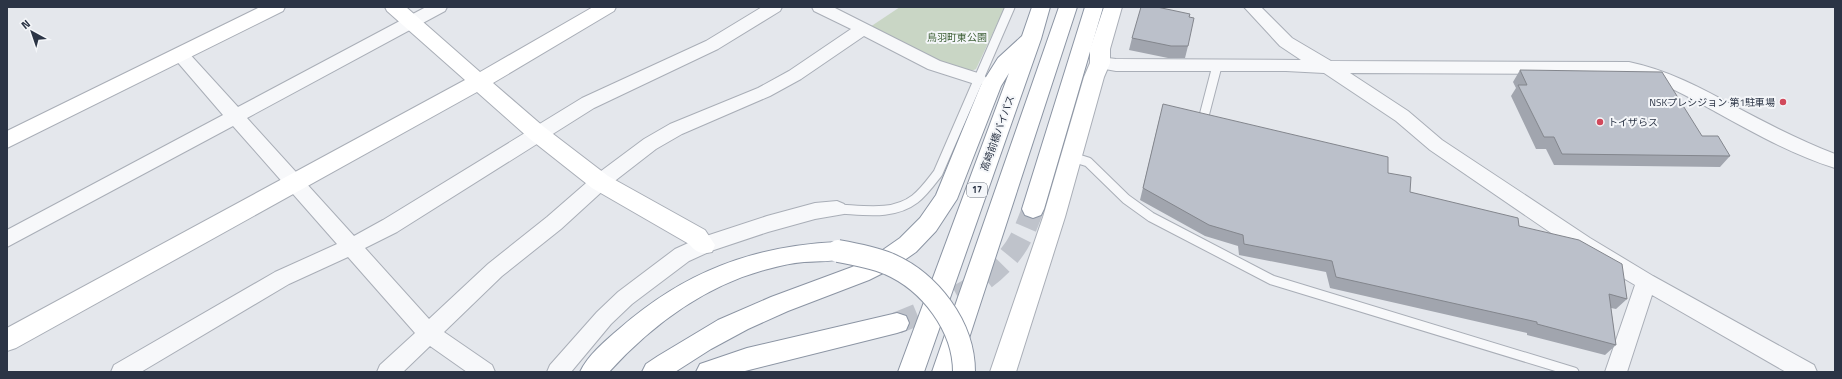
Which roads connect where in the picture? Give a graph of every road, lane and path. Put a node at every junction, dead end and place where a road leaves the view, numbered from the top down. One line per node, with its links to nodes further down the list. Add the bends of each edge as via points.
1 (276, 7): 16 (main road)
2 (394, 7): 13 (main road)
3 (439, 7): 13 (street)
4 (606, 7): 21 (main road)
5 (774, 7): 24 (street, via 712,45 608,92)
6 (820, 7): 14 (street)
7 (1010, 7): 20 (lane)
8 (1041, 7): 15 (main road, 高崎前橋バイパス / 17)
9 (1068, 7): 47 (main road)
10 (1094, 7): 31 (main road)
11 (1113, 7): 17 (main road, via 1100,49)
12 (1252, 7): 19 (street, via 1286,42)
13 (411, 22): 21 (main road); 23 (street)
14 (863, 29): 20 (street, via 934,65); 28 (street, via 795,76 664,135)
15 (1031, 39): 44 (main road, via 1005,63 991,85 946,199 939,212 915,240 875,268 752,315 691,348); 46 (main road, 高崎前橋バイパス / 17)
16 (180, 54): 23 (street); 25 (main road)
17 (1100, 63): 18 (street); 26 (main road)
18 (1217, 66): 19 (street); 22 (lane)
19 (1328, 67): 27 (street, via 1618,68 1650,72 1672,80 1790,143); 35 (street, via 1402,116 1436,145 1583,244)
20 (978, 79): 30 (lane, via 938,172 915,199 885,211)
21 (480, 81): 24 (main road); 29 (main road)
22 (1204, 116)
23 (235, 117): 29 (street); 32 (street)
24 (537, 133): 28 (main road); 34 (street, via 390,226)
25 (7, 140)
26 (1072, 157): 49 (main road); 50 (lane, via 1088,162 1126,199 1150,217 1272,280)
27 (1835, 160)
28 (600, 182): 33 (main road, via 697,237); 37 (street, via 554,223 494,270)
29 (294, 183): 34 (street); 38 (main road)
30 (837, 209): 33 (street, via 794,216)
31 (1033, 209)
32 (7, 239)
33 (704, 245): 42 (street, via 682,255 625,298 604,318)
34 (350, 247): 37 (street); 39 (street, via 282,278)
35 (1646, 282): 51 (street); 52 (street)
36 (898, 323): 45 (main road, via 747,359)
37 (428, 333): 40 (street); 41 (street)
38 (7, 340)
39 (122, 372)
40 (388, 372)
41 (484, 372)
42 (558, 372)
43 (593, 372): 48 (main road, bridge, via 650,318 678,298 704,284 734,270 768,259 802,252 838,251 882,261 920,282 939,302 954,329 961,347)
44 (655, 372)
45 (709, 372)
46 (911, 372)
47 (945, 372)
48 (964, 372)
49 (1003, 372)
50 (1574, 372)
51 (1616, 372)
52 (1806, 372)

